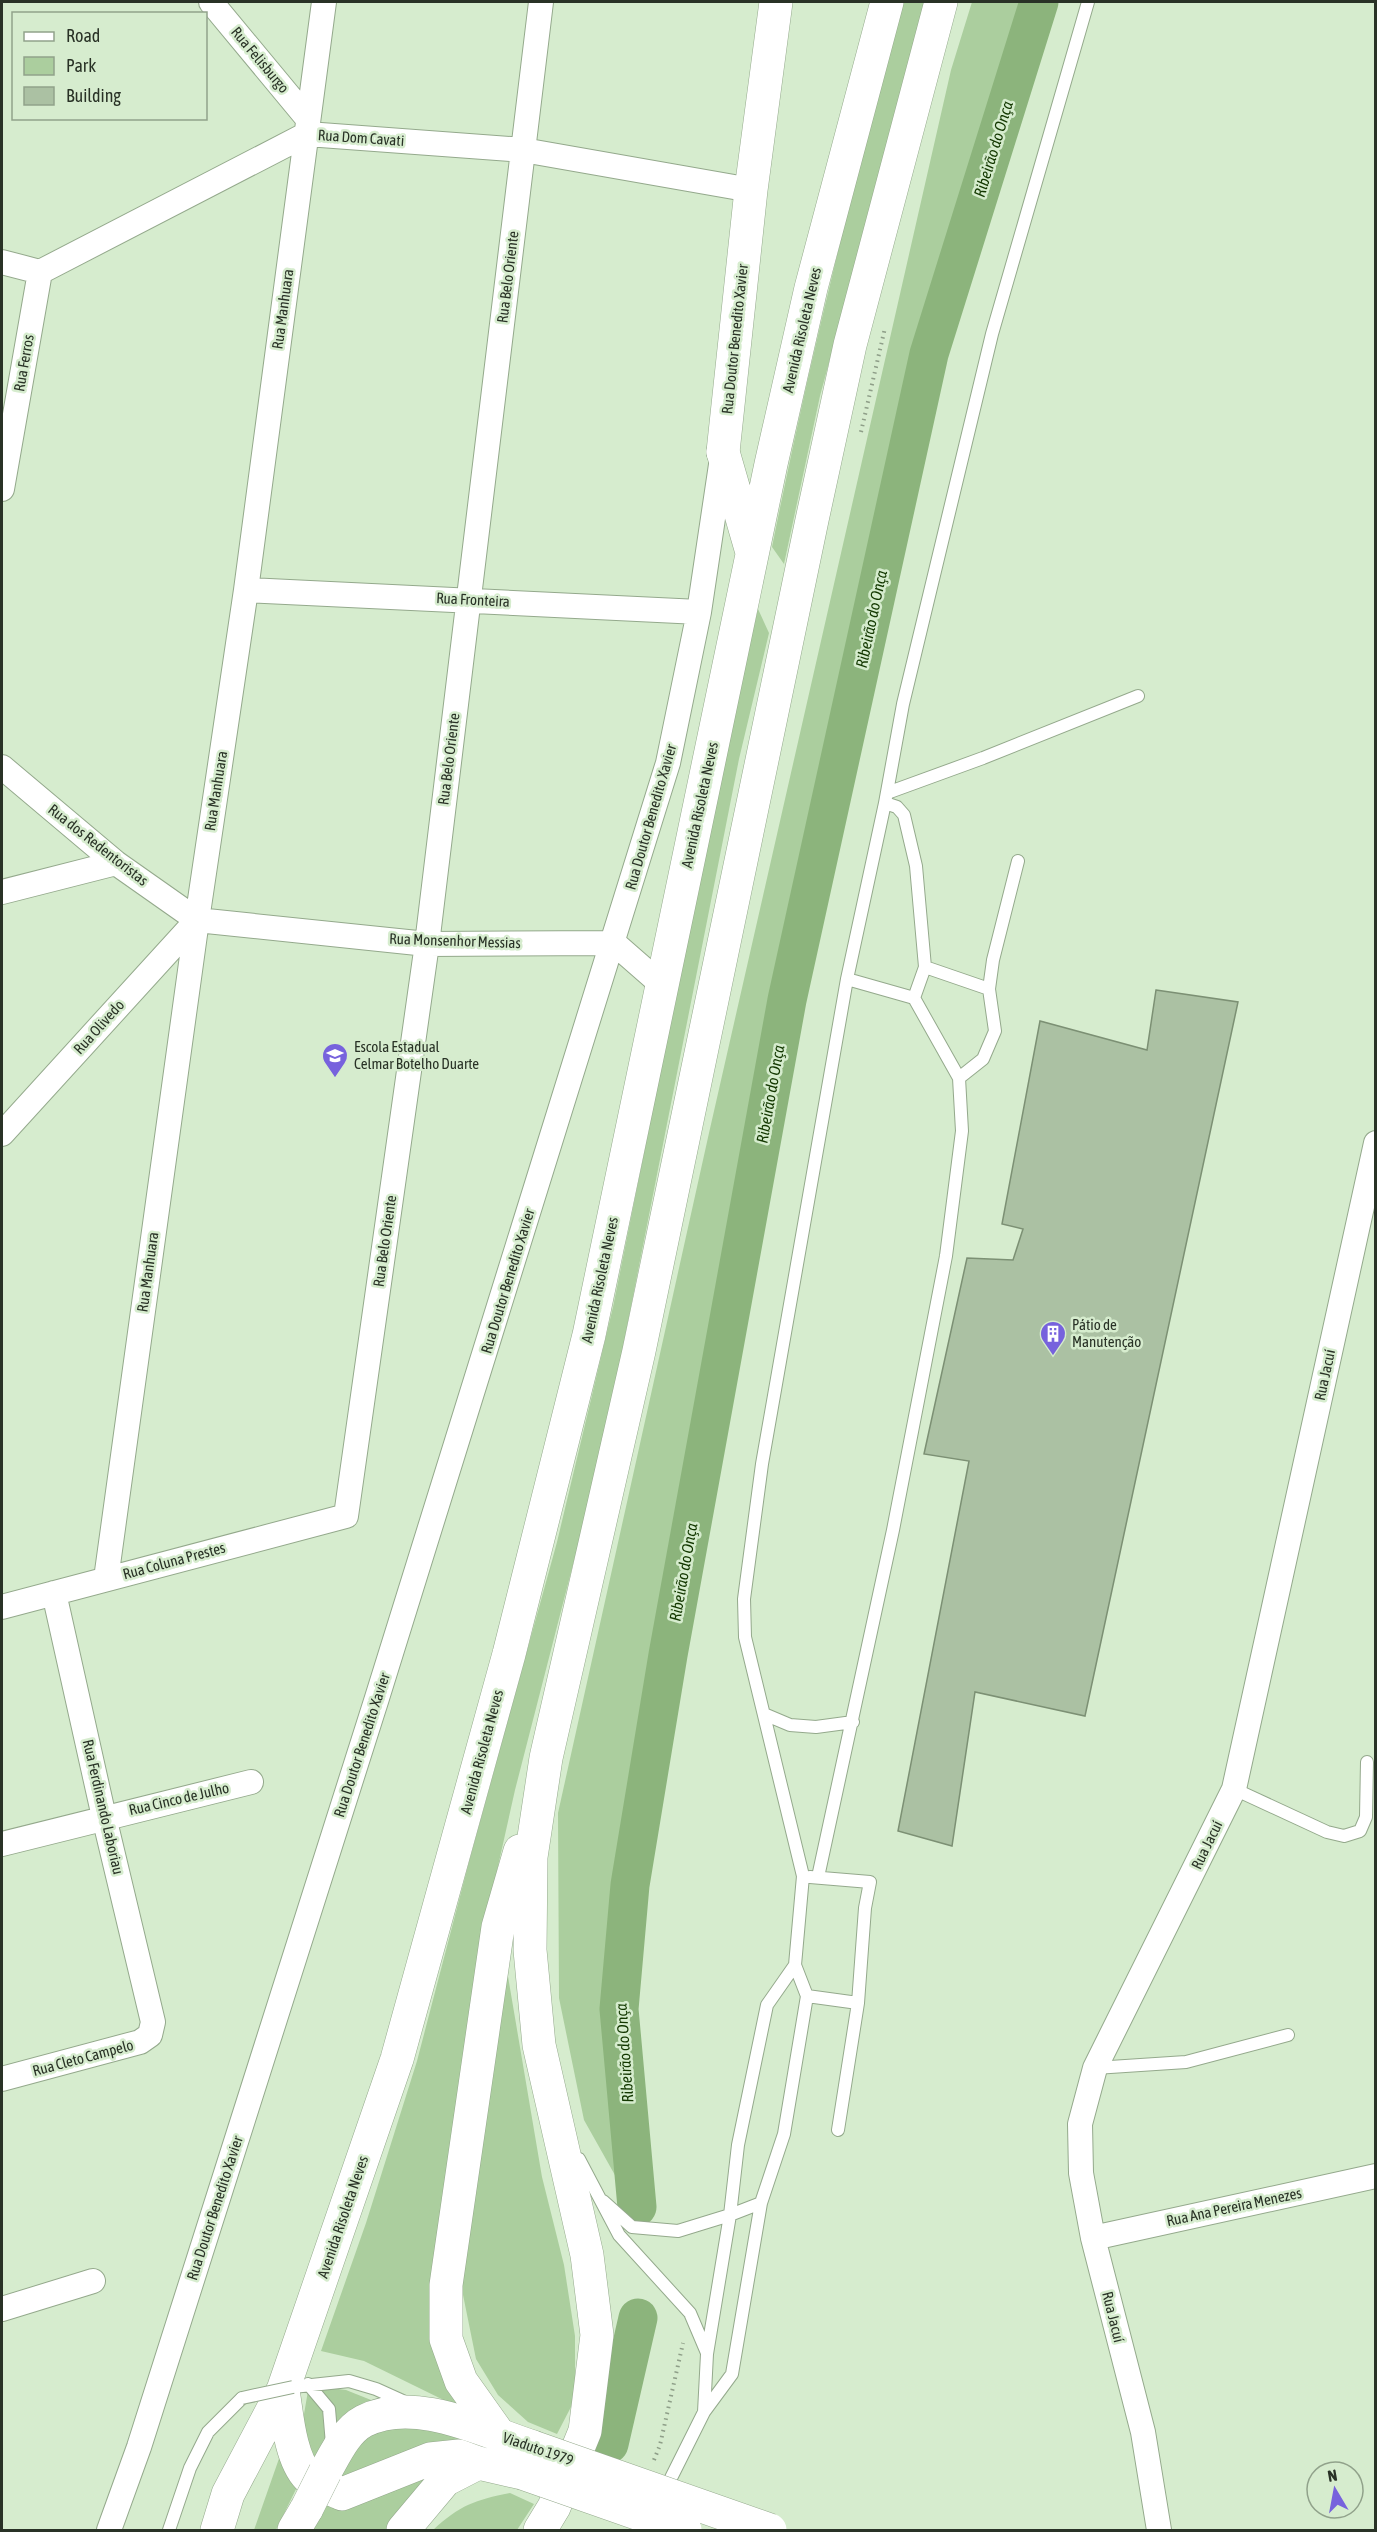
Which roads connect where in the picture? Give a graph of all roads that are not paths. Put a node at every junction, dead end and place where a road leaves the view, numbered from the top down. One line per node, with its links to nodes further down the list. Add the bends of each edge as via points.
1 (211, 2): 8 (street, Rua Felisburgo)
2 (324, 2): 8 (street, Rua Manhuara)
3 (541, 2): 9 (street, Rua Belo Oriente)
4 (776, 2): 10 (main road, Rua Doutor Benedito Xavier)
5 (887, 2): 15 (main road, Avenida Risoleta Neves, via 811,288)
6 (941, 2): 42 (main road, via 850,345 639,1351)
7 (1088, 2): 21 (lane, via 993,334 903,704)
8 (307, 126): 9 (street, Rua Dom Cavati); 12 (street, Rua Dom Cavati); 16 (street, Rua Manhuara)
9 (523, 150): 10 (street, Rua Dom Cavati); 17 (street, Rua Belo Oriente)
10 (751, 190): 13 (main road, Rua Doutor Benedito Xavier)
11 (2, 262): 12 (street)
12 (40, 272): 14 (street, Rua Ferros)
13 (723, 452): 15 (main road); 18 (street, Rua Doutor Benedito Xavier)
14 (2, 489)
15 (752, 553): 30 (main road, Avenida Risoleta Neves)
16 (246, 590): 17 (street, Rua Fronteira); 25 (street, Rua Manhuara)
17 (469, 599): 18 (street, Rua Fronteira); 27 (street, Rua Belo Oriente)
18 (699, 612): 26 (street, Rua Doutor Benedito Xavier, via 668,764)
19 (1138, 696): 21 (lane)
20 (2, 767): 23 (street, Rua dos Redentoristas)
21 (886, 798): 28 (lane, via 904,815 912,845); 29 (lane)
22 (1018, 861): 31 (lane)
23 (116, 863): 24 (street); 25 (street, Rua dos Redentoristas)
24 (2, 892)
25 (197, 920): 27 (street, Rua Monsenhor Messias); 34 (street, Rua Olivedo); 37 (street, Rua Manhuara)
26 (614, 943): 27 (street, Rua Monsenhor Messias); 30 (street); 75 (street, Rua Doutor Benedito Xavier, via 139,2447)
27 (427, 944): 36 (street, Rua Belo Oriente)
28 (925, 967): 31 (lane); 32 (lane)
29 (847, 979): 32 (lane); 40 (lane, via 762,1464 744,1599 745,1637)
30 (662, 986): 67 (main road, Avenida Risoleta Neves, via 589,1335 509,1654 397,2059)
31 (989, 989): 33 (lane, via 995,1031 983,1059)
32 (914, 998): 33 (lane)
33 (959, 1078): 41 (lane, via 962,1131 946,1256)
34 (2, 1134)
35 (1376, 1143): 45 (street, Rua Jacuí)
36 (346, 1516): 37 (street, Rua Coluna Prestes)
37 (106, 1579): 38 (street, Rua Coluna Prestes)
38 (54, 1593): 39 (street, Rua Coluna Prestes); 46 (street, Rua Ferdinando Laboriau)
39 (2, 1607)
40 (764, 1714): 41 (lane, via 789,1725 816,1727); 48 (lane)
41 (854, 1722): 49 (lane)
42 (546, 1758): 55 (main road, via 531,1857 530,1950); 70 (main road, via 498,1927 446,2285 446,2339 461,2381)
43 (1367, 1762): 45 (lane, via 1366,1817 1360,1831 1344,1836 1327,1832)
44 (251, 1782): 46 (street, Rua Cinco de Julho)
45 (1234, 1789): 56 (street, Rua Jacuí)
46 (104, 1817): 47 (street, Rua Cinco de Julho); 53 (street, Rua Ferdinando Laboriau)
47 (2, 1844)
48 (803, 1876): 49 (lane); 50 (lane)
49 (818, 1877): 52 (lane, via 870,1882)
50 (795, 1965): 51 (lane); 62 (lane, via 767,2005 738,2145)
51 (807, 1996): 52 (lane); 61 (lane, via 784,2134)
52 (858, 2003): 58 (lane)
53 (153, 2022): 57 (street, Rua Cleto Campelo, via 150,2035 140,2042)
54 (1288, 2036): 56 (lane, via 1186,2062)
55 (539, 2045): 60 (lane, via 562,2124); 79 (main road, via 587,2255 597,2335 585,2430 554,2507)
56 (1095, 2068): 63 (street, Rua Jacuí, via 1080,2124 1081,2173)
57 (2, 2079)
58 (838, 2130)
59 (1376, 2176): 63 (street, Rua Ana Pereira Menezes)
60 (596, 2194): 62 (lane, via 632,2227 678,2231); 66 (lane, via 619,2235 690,2313)
61 (761, 2203): 62 (lane); 68 (lane, via 732,2374)
62 (730, 2216): 66 (lane)
63 (1093, 2238): 83 (street, Rua Jacuí, via 1143,2432)
64 (93, 2281): 65 (street)
65 (2, 2309)
66 (707, 2354): 68 (lane)
67 (294, 2387): 69 (lane, via 349,2381); 72 (main road, Viaduto 1979, via 289,2431 296,2455 308,2478 342,2494 430,2459 459,2456); 73 (lane, via 329,2409 333,2439); 76 (lane, bridge, via 242,2398 208,2432 190,2468); 77 (main road, Avenida Risoleta Neves, via 228,2494)
68 (704, 2412): 80 (lane)
69 (430, 2413): 70 (main road, Viaduto 1979); 73 (main road, Viaduto 1979, via 393,2412 363,2422 343,2440)
70 (500, 2436): 71 (main road, Viaduto 1979)
71 (527, 2460): 72 (main road, Viaduto 1979); 81 (main road, Viaduto 1979, bridge); 82 (main road, Viaduto 1979, bridge)
72 (478, 2463): 78 (main road, via 445,2480)
73 (327, 2469): 74 (main road, Viaduto 1979, bridge)
74 (300, 2519)
75 (109, 2530)
76 (169, 2530)
77 (217, 2530)
78 (403, 2530)
79 (540, 2530)
80 (645, 2530)
81 (685, 2530)
82 (770, 2530)
83 (1159, 2530)

